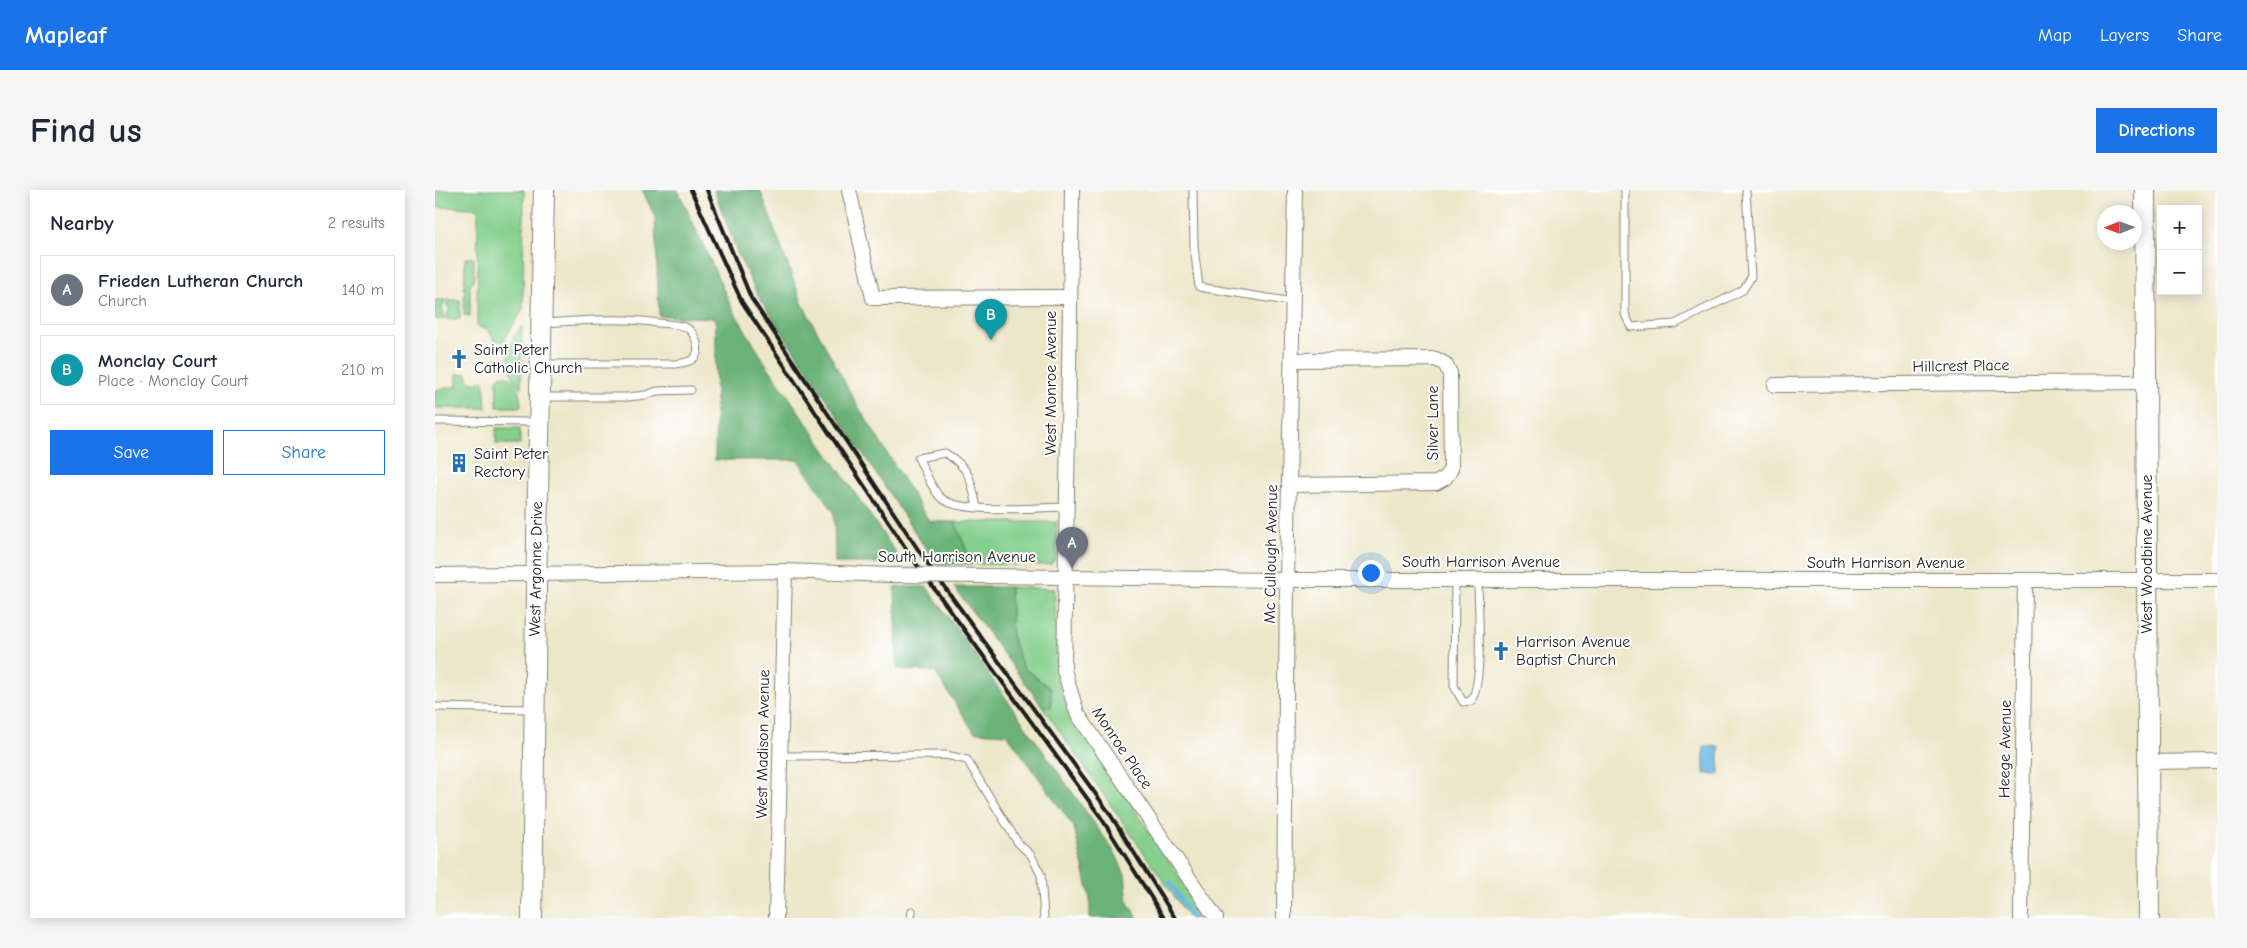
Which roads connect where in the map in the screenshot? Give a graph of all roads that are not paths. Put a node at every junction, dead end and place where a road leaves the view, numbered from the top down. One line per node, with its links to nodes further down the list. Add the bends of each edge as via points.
1 (544, 190): 11 (street, West Argonne Drive)
2 (849, 190): 9 (street, via 873,298)
3 (1072, 190): 9 (street, West Monroe Avenue)
4 (1193, 190): 10 (lane, via 1193,247 1199,287)
5 (1295, 190): 10 (street, Mc Cullough Avenue)
6 (1625, 190): 7 (lane, via 1625,314 1631,327 1675,324 1743,290 1751,277)
7 (1745, 190)
8 (2145, 190): 14 (street, West Woodbine Avenue)
9 (1069, 297): 21 (street, West Monroe Avenue)
10 (1293, 302): 12 (street, Mc Cullough Avenue)
11 (541, 324): 13 (street, West Argonne Drive); 13 (lane, via 630,318 677,325 692,332 698,348 693,359 675,364)
12 (1293, 360): 20 (street, Mc Cullough Avenue); 20 (street, Silver Lane, via 1437,359 1445,364 1450,373 1451,469 1436,484)
13 (541, 364): 17 (street, West Argonne Drive)
14 (2147, 382): 15 (street, Hillcrest Place); 31 (street, West Woodbine Avenue)
15 (1775, 385)
16 (691, 390): 17 (lane, via 657,391 627,397)
17 (540, 397): 19 (street, West Argonne Drive)
18 (435, 421): 19 (lane)
19 (539, 422): 25 (street, West Argonne Drive)
20 (1290, 485): 27 (street, Mc Cullough Avenue)
21 (1067, 506): 22 (lane); 26 (street, West Monroe Avenue)
22 (977, 508): 22 (lane, via 954,506 940,497 918,458 945,453 958,460 971,479)
23 (785, 571): 25 (street, South Harrison Avenue); 26 (street, South Harrison Avenue, bridge); 35 (street, West Madison Avenue)
24 (435, 575): 25 (street, South Harrison Avenue)
25 (536, 575): 34 (street, West Argonne Drive)
26 (1067, 576): 27 (street, South Harrison Avenue); 41 (street, Monroe Place, via 1064,670 1077,713)
27 (1287, 580): 28 (street, South Harrison Avenue); 42 (street, Mc Cullough Avenue)
28 (1455, 580): 29 (street, South Harrison Avenue); 29 (lane, via 1454,686 1463,702 1471,701 1475,694 1478,672)
29 (1479, 580): 30 (street, South Harrison Avenue)
30 (2025, 580): 31 (street, South Harrison Avenue); 43 (street, Heege Avenue)
31 (2147, 580): 32 (street, South Harrison Avenue); 37 (street, West Woodbine Avenue)
32 (2217, 580)
33 (435, 708): 34 (lane)
34 (535, 709): 38 (street, West Argonne Drive)
35 (780, 756): 39 (street, West Madison Avenue); 40 (lane, via 946,755 967,760 1041,875)
36 (2217, 761): 37 (street)
37 (2148, 762): 44 (street, West Woodbine Avenue)
38 (532, 918)
39 (776, 918)
40 (1044, 918)
41 (1216, 918)
42 (1284, 918)
43 (2021, 918)
44 (2149, 918)

